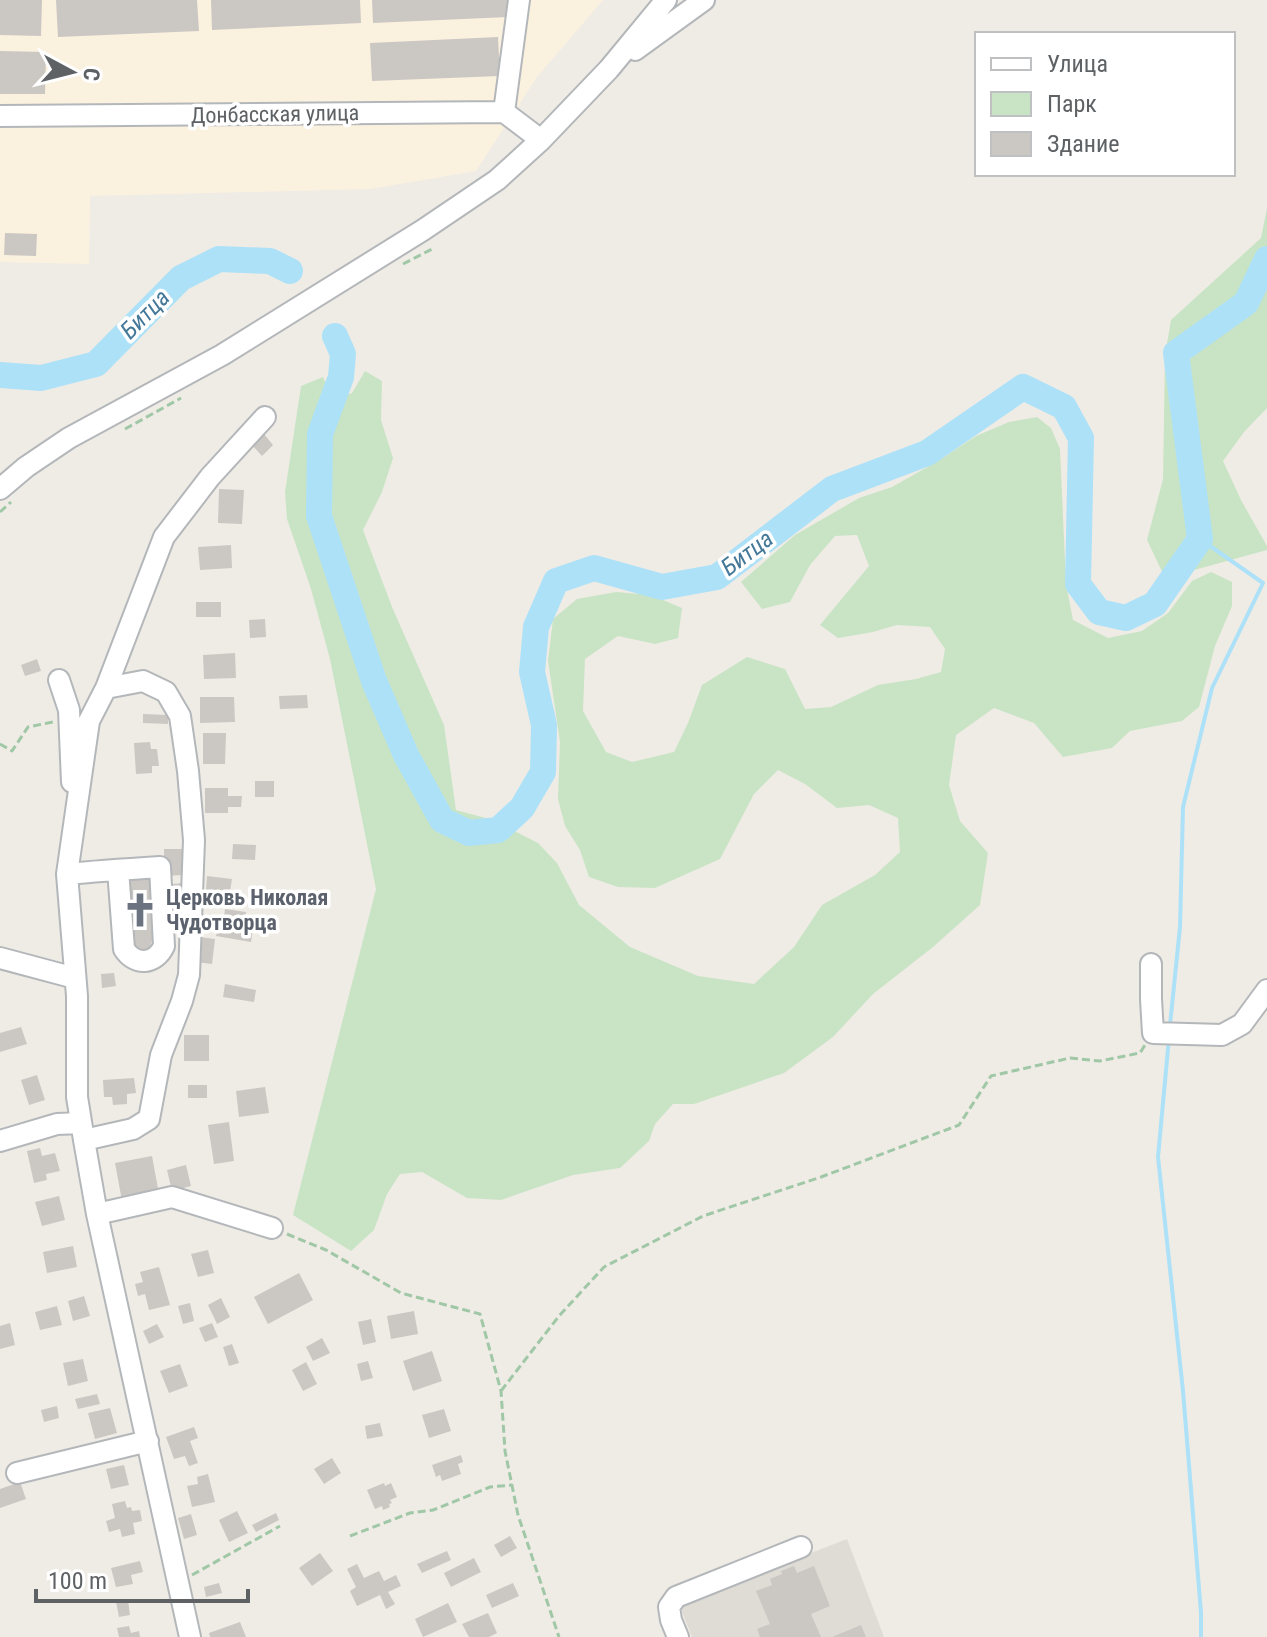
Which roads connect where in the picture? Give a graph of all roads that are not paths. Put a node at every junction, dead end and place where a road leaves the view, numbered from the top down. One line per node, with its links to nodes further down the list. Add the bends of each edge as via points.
1 (519, 0): 5 (street)
2 (666, 0): 4 (street)
3 (704, 0): 4 (street)
4 (609, 69): 7 (street)
5 (504, 112): 6 (street, Донбасская улица); 7 (street)
6 (0, 116)
7 (541, 140): 9 (street, via 497,180 423,230 222,355 69,438)
8 (265, 417): 11 (street, via 164,537)
9 (0, 489)
10 (59, 680): 12 (street, via 69,710)
11 (106, 688): 12 (street, via 89,721); 19 (street, via 143,681 166,692 180,716 194,840 189,975 161,1055 149,1119 133,1129)
12 (73, 821): 14 (street)
13 (118, 870): 13 (street, via 160,867 164,940 161,952 151,960 132,959 124,949); 14 (street)
14 (67, 874): 17 (street)
15 (0, 958): 17 (street)
16 (1151, 964): 18 (street, via 1153,1033 1222,1035 1242,1024)
17 (75, 978): 19 (street, via 77,1097)
18 (1267, 990)
19 (83, 1132): 20 (street, via 57,1124); 21 (street)
20 (0, 1141)
21 (97, 1214): 22 (street, via 172,1197); 23 (street)
22 (272, 1228)
23 (148, 1441): 24 (street); 26 (street)
24 (17, 1473)
25 (801, 1547): 27 (street, via 676,1597 669,1607)
26 (190, 1637)
27 (678, 1637)

